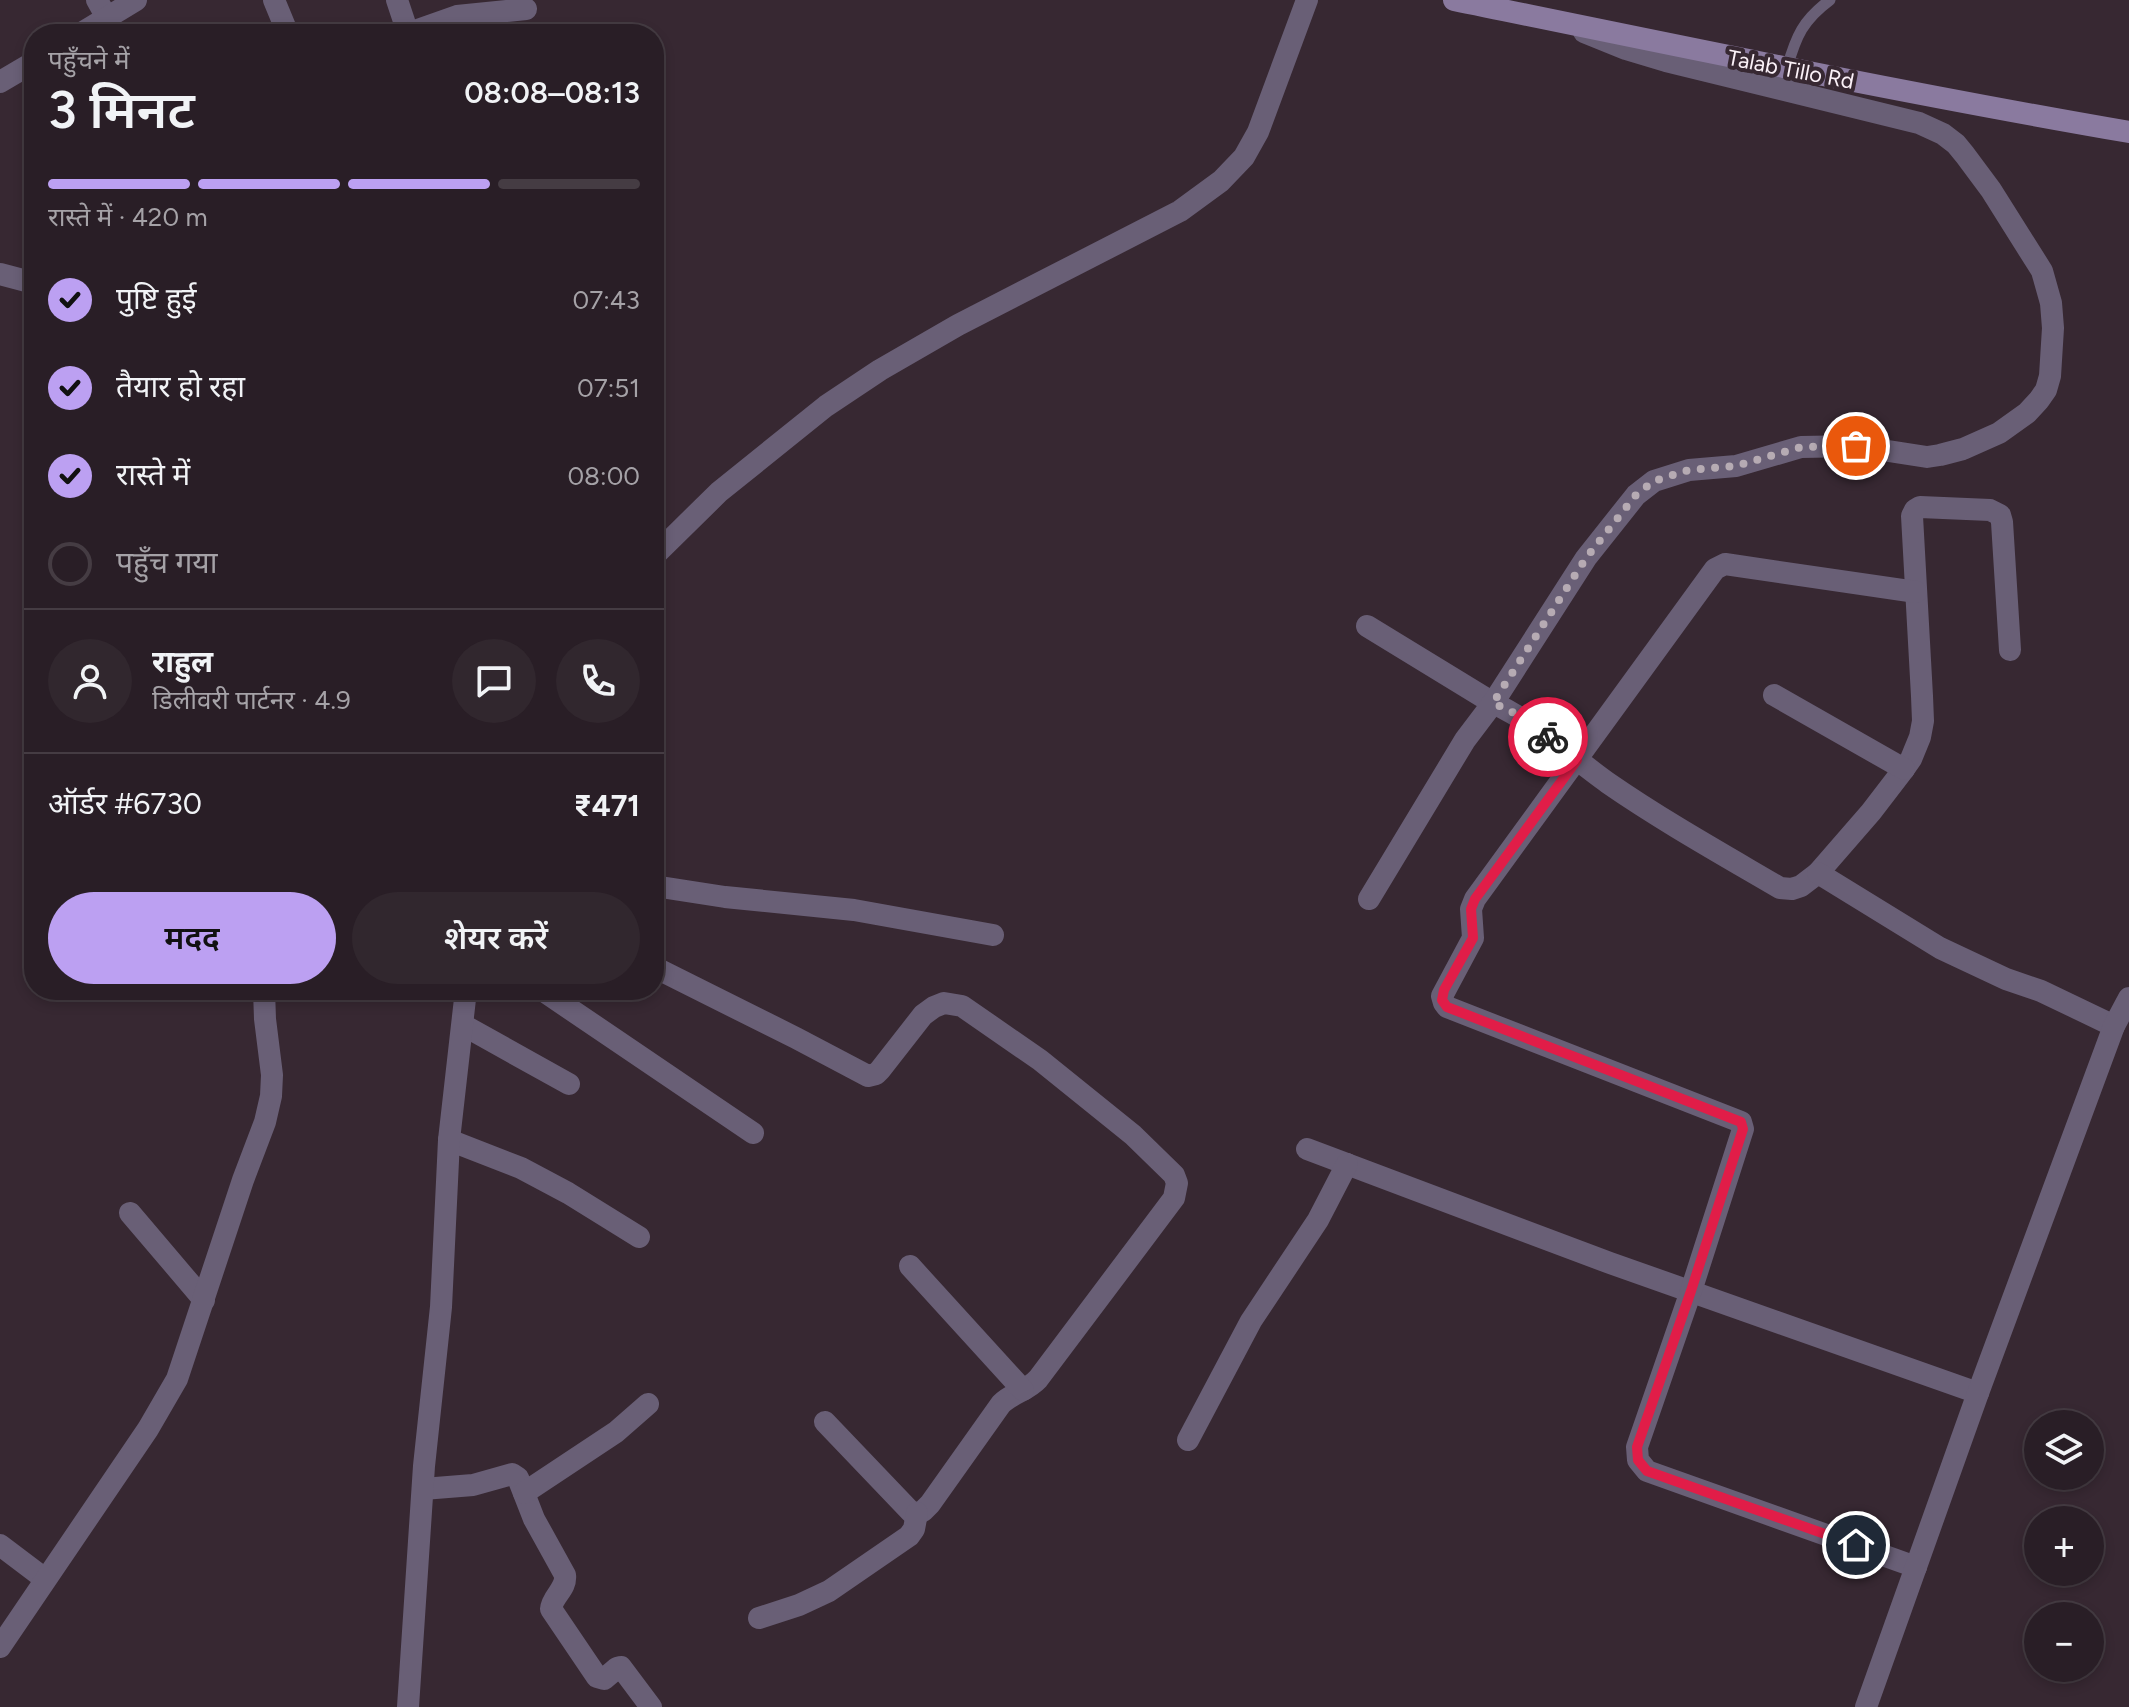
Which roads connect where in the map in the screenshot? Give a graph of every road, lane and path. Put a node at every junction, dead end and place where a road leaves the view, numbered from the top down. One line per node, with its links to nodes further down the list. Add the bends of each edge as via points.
1 (136, 0): 7 (street)
2 (274, 0): 10 (street)
3 (397, 0): 11 (street)
4 (1307, 0): 19 (street, via 1258,132 1221,181 1180,211 880,370 719,492)
5 (1454, 0): 9 (main road, Talab Tillo Rd)
6 (1830, 0): 14 (lane, via 1797,34)
7 (102, 9)
8 (526, 9): 12 (street, via 475,12)
9 (1561, 22): 14 (main road, Talab Tillo Rd); 24 (street, via 1626,49 1919,123 1943,134 1991,190 2042,271 2053,328 2050,376 2027,413 1963,449 1927,457 1856,446 1801,447 1654,481 1636,495 1586,558)
10 (284, 24)
11 (404, 24)
12 (435, 24)
13 (24, 68): 15 (street)
14 (1787, 69): 16 (main road, Talab Tillo Rd)
15 (0, 82)
16 (2129, 132)
17 (0, 274): 18 (street)
18 (24, 280)
19 (664, 546)
20 (1916, 592): 22 (street, via 1915,510 1925,506 1997,512 2002,522); 25 (street, via 1719,566); 26 (street, via 1923,721)
21 (1367, 626): 24 (street)
22 (2010, 650)
23 (1774, 695): 26 (street)
24 (1503, 707): 25 (street); 29 (street, via 1465,740)
25 (1577, 760): 27 (street, via 1780,888 1801,886); 46 (street, via 1475,899 1473,938 1442,1000 1447,1007 1741,1122)
26 (1904, 769): 27 (street)
27 (1818, 873): 37 (street, via 1940,948)
28 (664, 888): 30 (street, via 854,910)
29 (1369, 899)
30 (993, 935)
31 (664, 972): 48 (street, via 868,1076 880,1070 923,1015 944,1003 962,1006 1040,1060 1174,1175 1174,1198 1038,1379)
32 (2129, 998): 37 (street)
33 (264, 1000): 47 (street, via 271,1096)
34 (465, 1000): 36 (street)
35 (557, 1000): 39 (street)
36 (463, 1025): 38 (street); 40 (street)
37 (2114, 1026): 49 (street)
38 (569, 1084)
39 (753, 1133)
40 (449, 1140): 44 (street, via 521,1168); 53 (street, via 441,1307)
41 (1307, 1149): 42 (street)
42 (1347, 1164): 46 (street); 52 (street, via 1318,1220 1251,1321)
43 (130, 1213): 47 (street)
44 (639, 1237)
45 (910, 1266): 48 (street)
46 (1691, 1291): 49 (street); 57 (street, via 1637,1447 1641,1465)
47 (204, 1300): 58 (street, via 164,1402)
48 (1023, 1390): 55 (street, via 1001,1404 930,1504)
49 (1978, 1393): 57 (street)
50 (648, 1404): 54 (street, via 616,1432)
51 (825, 1422): 55 (street)
52 (1188, 1440)
53 (423, 1489): 54 (street, via 473,1485 512,1474); 61 (street)
54 (524, 1493): 62 (street, via 565,1575 551,1609 597,1677 604,1679 621,1667)
55 (917, 1513): 59 (street, via 909,1536 850,1578 814,1599)
56 (0, 1545): 58 (street)
57 (1916, 1567): 63 (street)
58 (45, 1579): 60 (street)
59 (759, 1618)
60 (0, 1647)
61 (408, 1707)
62 (651, 1707)
63 (1867, 1707)

